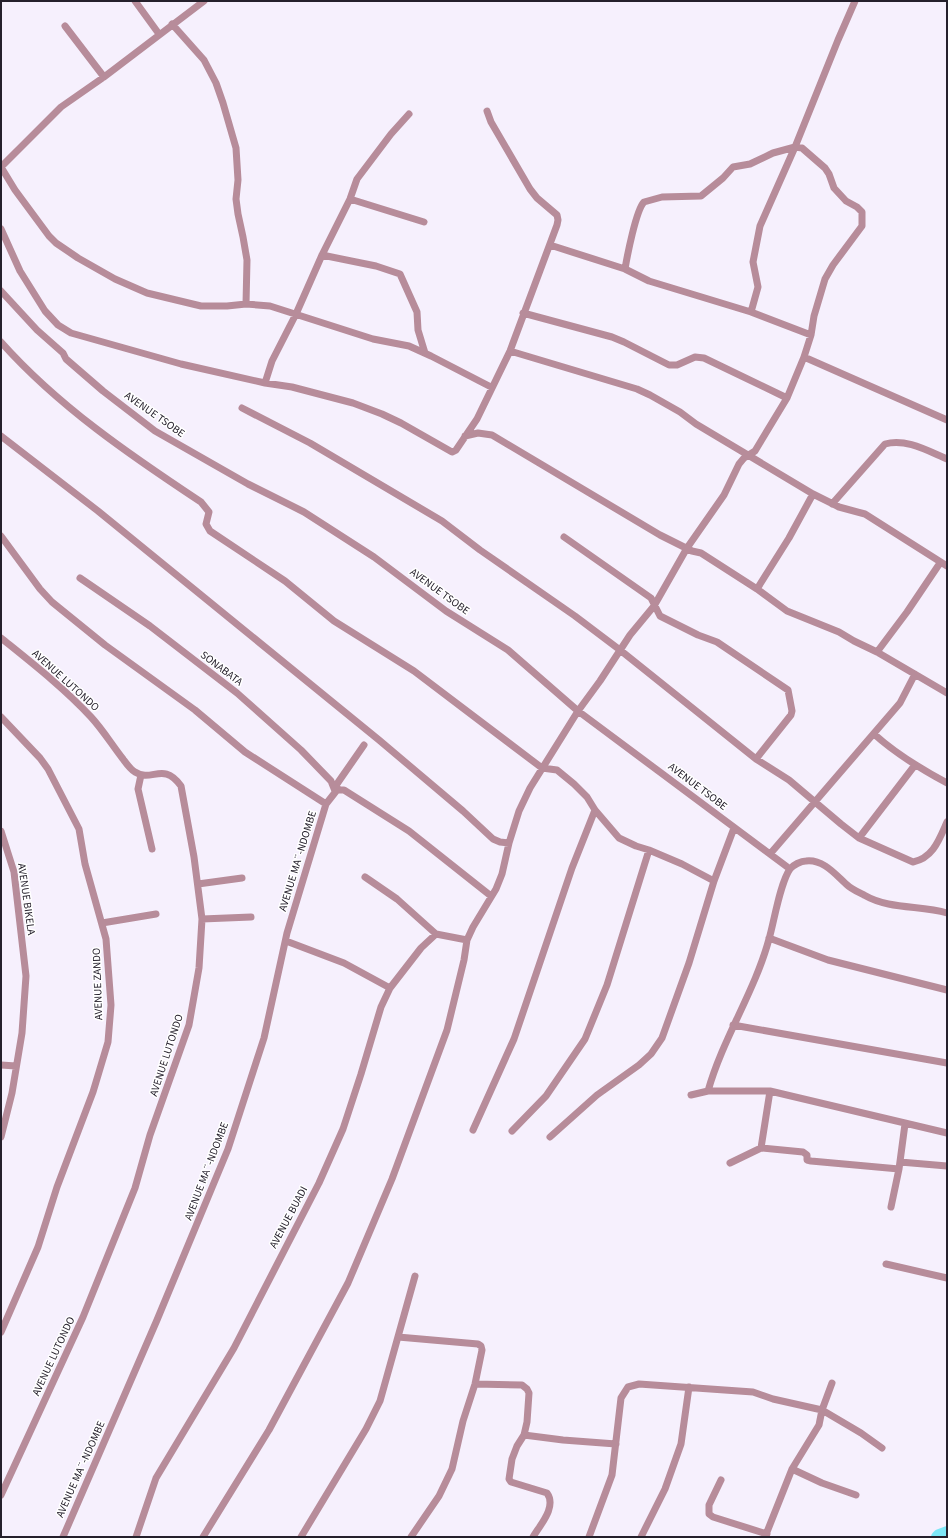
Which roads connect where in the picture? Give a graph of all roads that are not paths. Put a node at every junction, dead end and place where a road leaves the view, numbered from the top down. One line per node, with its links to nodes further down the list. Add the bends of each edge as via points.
1 (135, 1): 6 (street)
2 (204, 1): 4 (street)
3 (855, 1): 10 (street)
4 (172, 24): 6 (street); 19 (street, via 204,60 216,83 236,148 236,199 246,260)
5 (65, 26): 7 (street)
6 (159, 34): 7 (street)
7 (104, 77): 11 (street, via 61,108)
8 (487, 111): 15 (street, via 530,189 557,215 558,225)
9 (409, 114): 12 (street, via 365,167)
10 (795, 147): 17 (street, via 750,164 733,167 701,196 662,197 644,202 636,222); 20 (street, via 764,213 756,240 753,262 758,287); 23 (street, via 802,148 825,168 834,188 846,201 862,212 863,217 861,228 827,273)
11 (1, 167): 19 (street, via 15,190 56,243 115,279 147,294 201,306)
12 (350, 199): 13 (street); 16 (street)
13 (424, 222)
14 (1, 229): 28 (street, via 20,271 45,312 71,333 181,364)
15 (550, 245): 17 (street); 21 (street)
16 (322, 255): 22 (street); 26 (street, via 376,266 400,274 417,312 418,330)
17 (625, 270): 20 (street, via 649,281)
18 (1, 291): 54 (street, AVENUE TSOBE, via 66,359 155,431 329,527 446,611 508,650)
19 (246, 304): 22 (street, via 270,306)
20 (751, 312): 23 (street)
21 (523, 313): 25 (street); 30 (street, via 624,342 673,366 695,357 704,358)
22 (296, 314): 26 (street, via 373,339 409,346); 28 (street, via 272,361)
23 (811, 335): 27 (street)
24 (1, 342): 60 (street, via 24,367 89,425 201,502 209,512 206,524 210,531 285,581 334,621 414,671)
25 (510, 350): 29 (street); 37 (street, via 637,389 680,412)
26 (425, 353): 29 (street)
27 (804, 357): 30 (street); 33 (street)
28 (265, 383): 36 (street, via 292,387 354,403 382,414 452,452)
29 (491, 387): 32 (street)
30 (787, 398): 37 (street, via 761,442)
31 (242, 408): 50 (street, via 310,443 442,521)
32 (477, 419): 34 (street); 36 (street)
33 (947, 420)
34 (487, 433): 36 (street); 43 (street, via 660,535)
35 (1, 436): 71 (street, via 98,511 366,730 493,839)
36 (465, 436)
37 (748, 456): 39 (street); 43 (street, via 739,464 724,495)
38 (947, 459): 40 (street, via 915,446 894,441 885,444)
39 (813, 494): 40 (street); 47 (street, via 790,538)
40 (832, 504): 44 (street, via 865,514)
41 (1, 536): 64 (street, via 52,602 195,710 245,752)
42 (564, 537): 48 (street, via 646,594)
43 (687, 548): 47 (street, via 701,553); 48 (street)
44 (940, 563): 45 (street); 51 (street)
45 (947, 566)
46 (80, 578): 63 (street, SONABATA, via 150,626 238,693 301,750 331,781)
47 (757, 589): 51 (street, via 787,611 839,632)
48 (654, 606): 50 (street); 58 (street, via 660,616 717,642 788,690 791,715)
49 (1, 638): 61 (street, AVENUE LUTONDO, via 76,701 96,722 131,769)
50 (620, 650): 54 (street); 58 (street)
51 (877, 652): 52 (street)
52 (915, 674): 53 (street); 56 (street, via 900,703)
53 (947, 693)
54 (578, 711): 60 (street); 68 (street, AVENUE TSOBE)
55 (1, 718): 85 (street, AVENUE ZANDO, via 48,769 79,829 85,864)
56 (874, 734): 59 (street); 65 (street)
57 (364, 745): 63 (street, AVENUE MA¨-NDOMBE, via 337,784)
58 (756, 759): 65 (street, via 789,780)
59 (915, 765): 62 (street); 70 (street)
60 (542, 768): 66 (street, via 557,770 587,797); 71 (street, via 519,811)
61 (141, 775): 72 (street, via 138,789); 79 (street, AVENUE LUTONDO, via 166,773 174,777 181,786)
62 (947, 783)
63 (336, 791): 64 (street, AVENUE MA¨-NDOMBE); 80 (street, via 344,790 409,831)
64 (327, 801): 89 (street, AVENUE MA¨-NDOMBE, via 308,858)
65 (815, 802): 70 (street); 74 (street)
66 (595, 810): 73 (street, via 619,838); 100 (street, via 572,868 514,1039)
67 (947, 822): 70 (street, via 936,846 921,861 913,862)
68 (734, 828): 74 (street, AVENUE TSOBE); 78 (street)
69 (1, 831): 95 (street, AVENUE BIKELA, via 14,872 26,976 22,1033)
70 (860, 838)
71 (509, 843): 80 (street, via 502,874)
72 (152, 849)
73 (649, 850): 78 (street); 101 (street, via 607,985 585,1039 546,1096)
74 (770, 854): 75 (street, AVENUE TSOBE)
75 (790, 869): 81 (street, via 805,861 817,862 866,896 896,906 933,909); 87 (street, via 782,888)
76 (365, 877): 86 (street, via 397,899)
77 (242, 878): 79 (street)
78 (714, 881): 104 (street, via 689,963 662,1038 651,1054 639,1065 597,1096)
79 (198, 884): 84 (street, AVENUE LUTONDO)
80 (491, 896): 88 (street)
81 (947, 913)
82 (156, 914): 85 (street)
83 (251, 917): 84 (street)
84 (202, 919): 125 (street, AVENUE LUTONDO, via 199,968 189,1025 150,1135 135,1188 83,1317)
85 (102, 923): 113 (street, AVENUE ZANDO, via 106,940 111,1005 108,1042 38,1247)
86 (436, 934): 88 (street); 90 (street, AVENUE BUADI, via 420,948)
87 (769, 938): 91 (street, via 828,960); 92 (street, via 763,959)
88 (467, 940): 129 (street, via 447,1030 392,1179 348,1283 269,1430)
89 (286, 942): 90 (street, via 344,963); 127 (street, AVENUE MA¨-NDOMBE, via 264,1038 228,1149)
90 (390, 988): 128 (street, AVENUE BUADI, via 381,1007 343,1129 319,1183 234,1348 156,1478)
91 (947, 990)
92 (733, 1024): 93 (street); 96 (street)
93 (947, 1063)
94 (1, 1065): 95 (street)
95 (16, 1066): 103 (street, AVENUE BIKELA)
96 (708, 1091): 97 (street); 98 (street)
97 (770, 1091): 99 (street); 105 (street)
98 (691, 1095)
99 (905, 1124): 102 (street); 107 (street)
100 (473, 1130)
101 (512, 1131)
102 (947, 1133)
103 (1, 1137)
104 (550, 1137)
105 (761, 1148): 106 (street); 107 (street, via 803,1152 807,1155 807,1160 811,1161)
106 (730, 1163)
107 (899, 1166): 108 (street); 109 (street)
108 (947, 1166)
109 (892, 1207)
110 (886, 1264): 112 (street)
111 (415, 1276): 114 (street)
112 (947, 1278)
113 (1, 1332)
114 (398, 1337): 116 (street, via 478,1344 482,1350); 130 (street, via 380,1401)
115 (832, 1383): 118 (street)
116 (475, 1384): 119 (street, via 525,1386 529,1393); 131 (street, via 452,1469 439,1496)
117 (689, 1388): 118 (street, via 753,1392); 120 (street, via 639,1384 628,1387 621,1398); 134 (street, via 681,1444 665,1489)
118 (822, 1410): 121 (street); 122 (street, via 819,1425)
119 (524, 1435): 120 (street); 132 (street, via 512,1459 510,1481 547,1493 550,1498 550,1507)
120 (616, 1444): 133 (street, via 612,1475)
121 (882, 1448)
122 (792, 1469): 124 (street); 126 (street)
123 (721, 1480): 126 (street, via 709,1505 709,1514)
124 (856, 1495)
125 (1, 1496)
126 (766, 1535)
127 (63, 1537)
128 (136, 1537)
129 (203, 1537)
130 (301, 1537)
131 (411, 1537)
132 (533, 1537)
133 (589, 1537)
134 (641, 1537)

